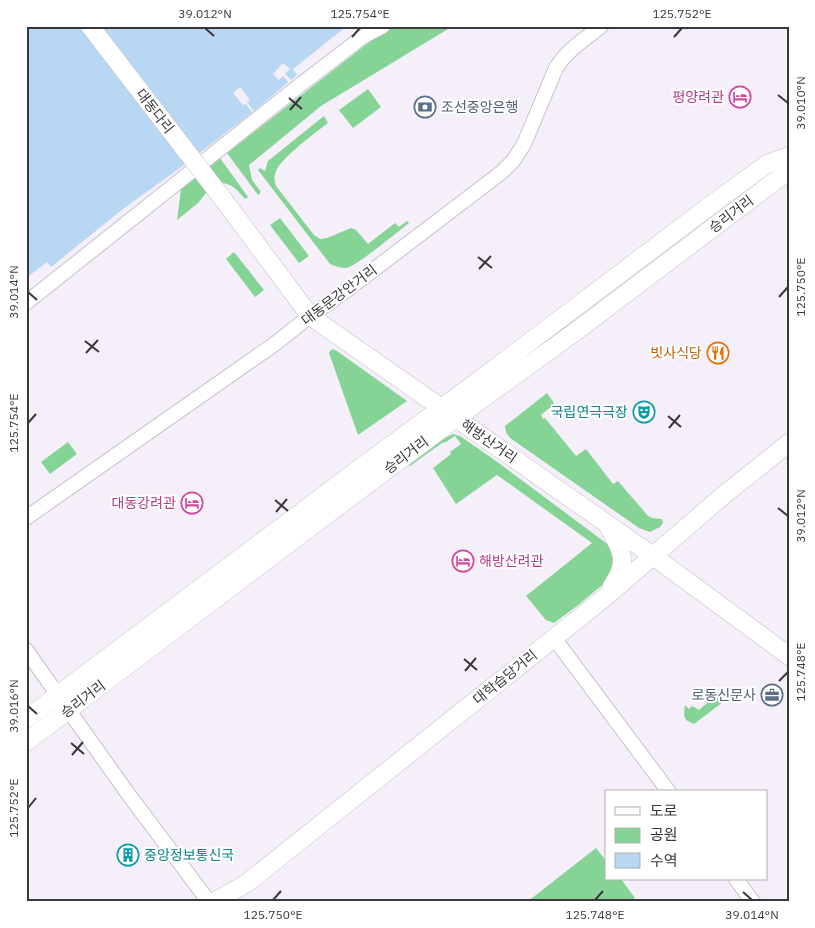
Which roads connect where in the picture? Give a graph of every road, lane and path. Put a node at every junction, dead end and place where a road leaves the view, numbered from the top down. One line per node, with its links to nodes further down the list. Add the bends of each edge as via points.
1 (90, 26): 6 (main road, 대동다리, bridge)
2 (383, 26): 7 (street, via 364,36 300,85)
3 (601, 26): 8 (street, 대동문강안거리, via 562,59 524,144 502,172)
4 (789, 156): 9 (main road, 승리거리, via 768,164 725,194)
5 (789, 172): 9 (main road, 승리거리, via 579,329)
6 (220, 195): 8 (main road, 해방산거리)
7 (26, 304)
8 (310, 316): 9 (main road, 해방산거리); 11 (street, 대동문강안거리)
9 (449, 413): 12 (main road, 해방산거리); 18 (main road, 승리거리, via 363,466)
10 (789, 443): 13 (main road, 대학습당거리)
11 (26, 518)
12 (606, 523): 13 (main road, 해방산거리); 14 (main road, via 620,546 623,566)
13 (653, 556): 14 (main road, 대학습당거리); 17 (main road, 해방산거리)
14 (603, 599): 15 (main road, 대학습당거리)
15 (554, 638): 21 (street); 24 (main road, 대학습당거리, via 247,882)
16 (26, 650): 18 (street)
17 (789, 656)
18 (63, 702): 19 (main road, 승리거리); 20 (main road, 승리거리); 23 (street)
19 (26, 719)
20 (26, 742)
21 (668, 790)
22 (737, 880): 25 (street)
23 (209, 902)
24 (214, 902)
25 (753, 902)

